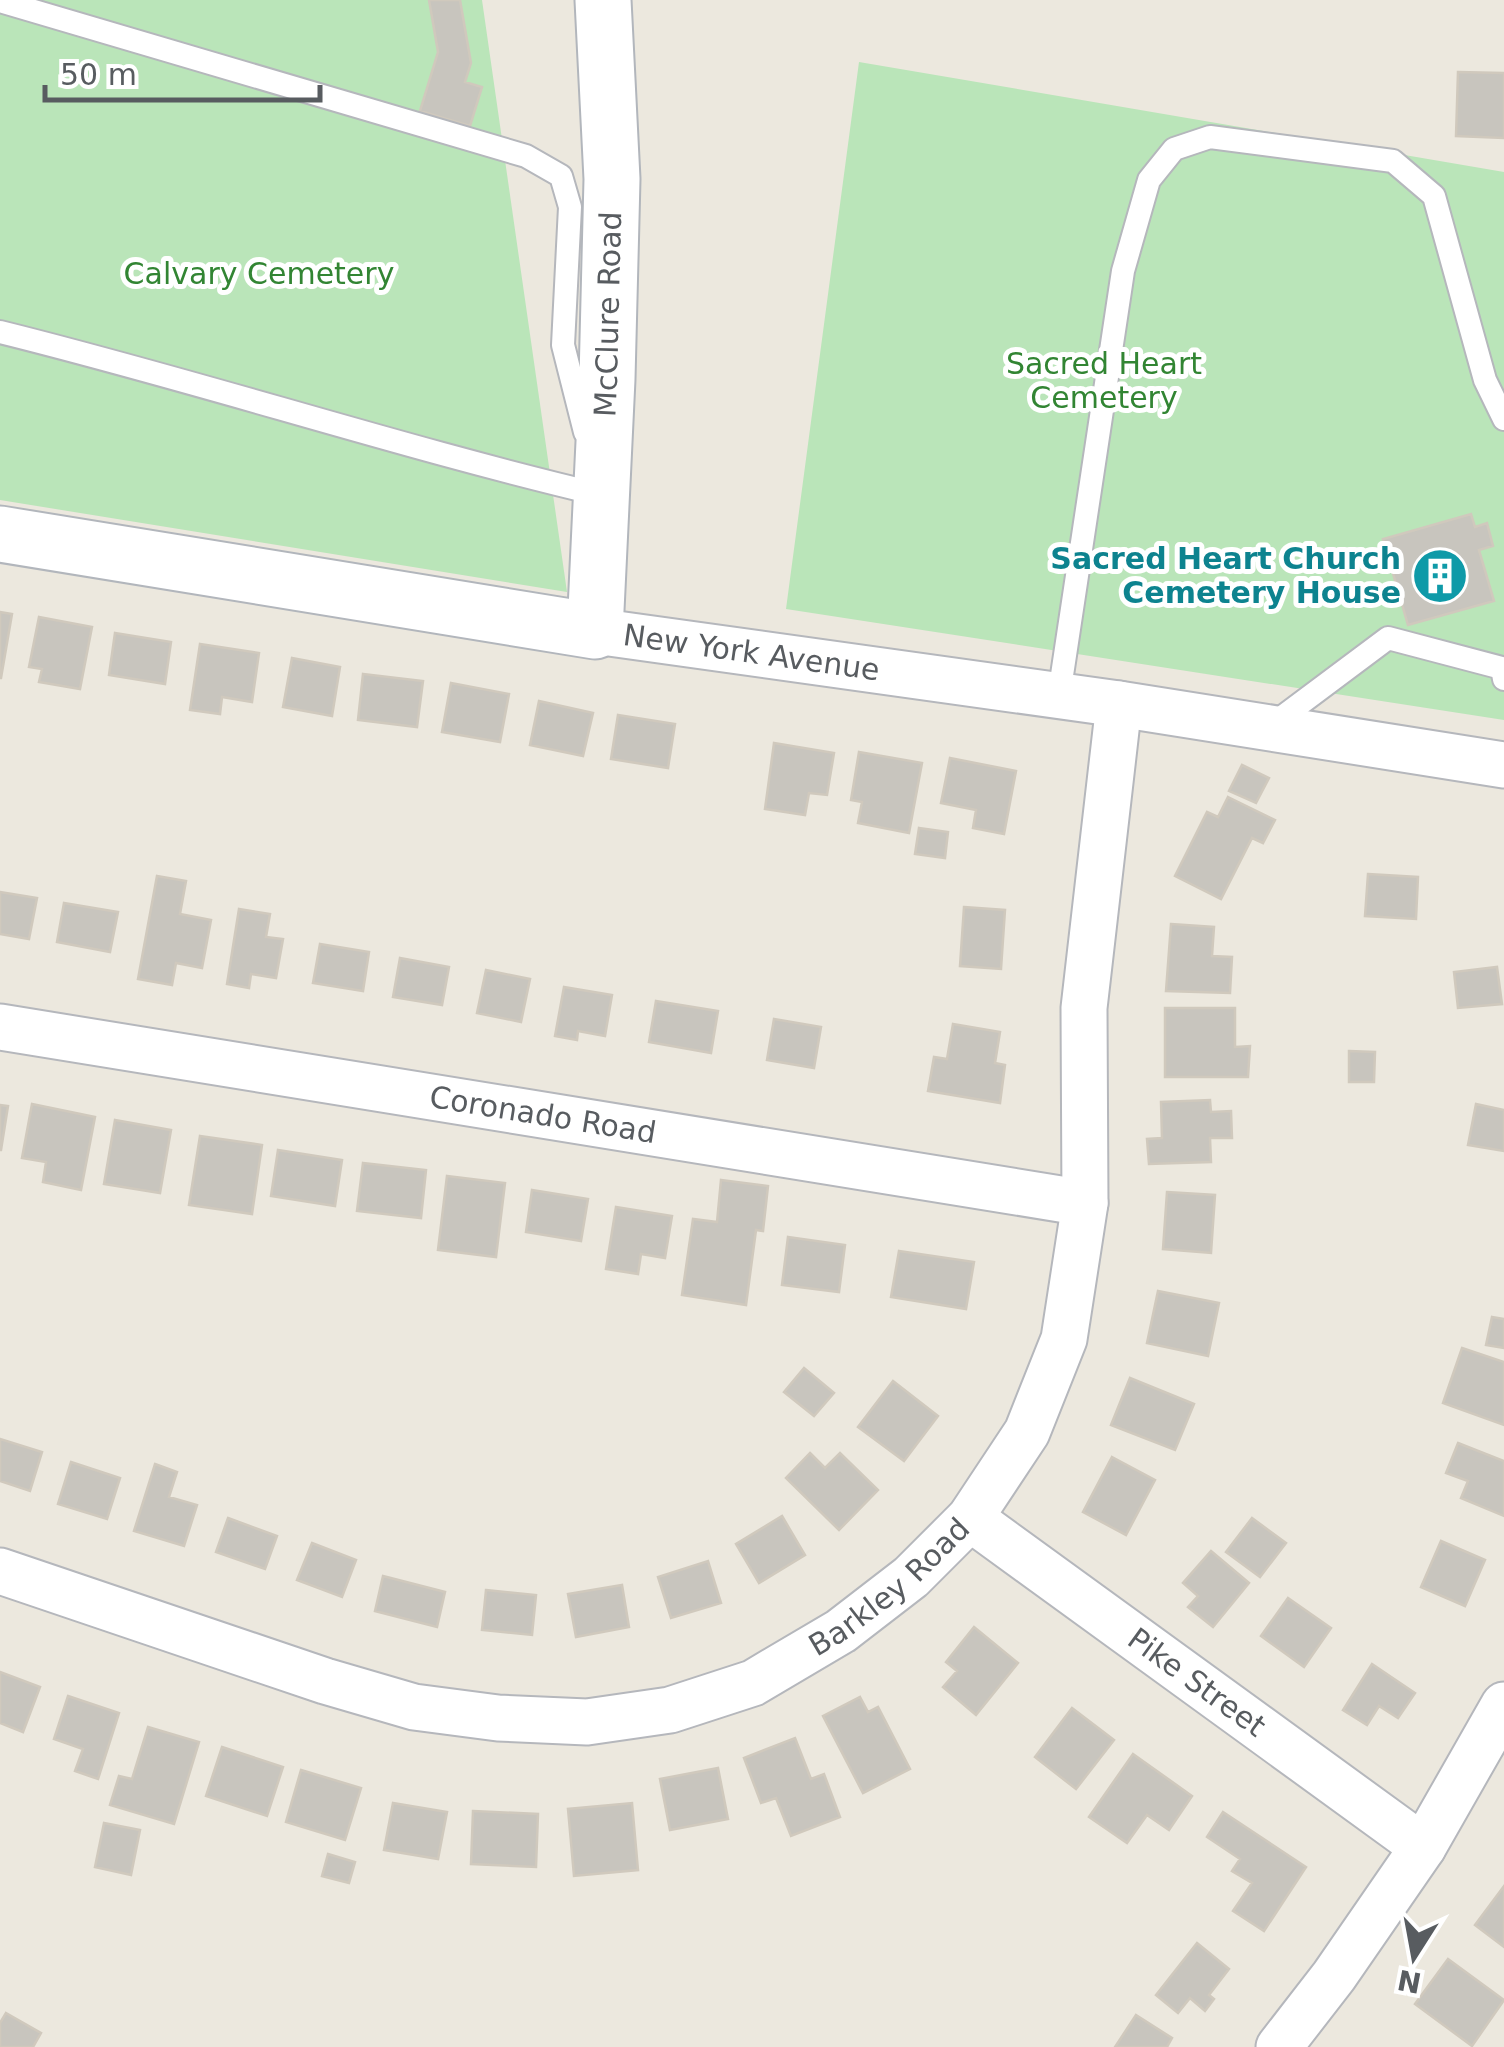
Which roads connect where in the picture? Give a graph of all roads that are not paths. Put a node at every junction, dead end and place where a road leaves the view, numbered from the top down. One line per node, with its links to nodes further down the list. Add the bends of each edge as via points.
1 (603, 0): 5 (street, McClure Road, via 612,179)
2 (0, 1): 5 (lane, via 526,156 562,176 570,207 562,345)
3 (0, 332): 5 (lane)
4 (1504, 420): 9 (lane, via 1485,380 1434,196 1393,161 1210,137 1174,149 1149,180 1123,270)
5 (602, 495): 7 (street, McClure Road)
6 (0, 534): 7 (street, New York Avenue)
7 (595, 631): 9 (street, New York Avenue)
8 (1504, 679): 11 (lane, via 1502,668 1388,638)
9 (1059, 696): 10 (street, New York Avenue)
10 (1120, 704): 11 (street, New York Avenue); 14 (street, Barkley Road, via 1084,1008)
11 (1268, 728): 12 (street, New York Avenue)
12 (1504, 765)
13 (0, 1027): 14 (street, Coronado Road)
14 (1085, 1203): 15 (street, Barkley Road, via 1064,1339 1028,1432)
15 (970, 1518): 16 (street, Barkley Road, via 911,1577 841,1631 753,1684 670,1710 587,1722 414,1707); 18 (street, Pike Street)
16 (0, 1571)
17 (1504, 1705): 18 (street)
18 (1423, 1848): 19 (street)
19 (1279, 2047)

